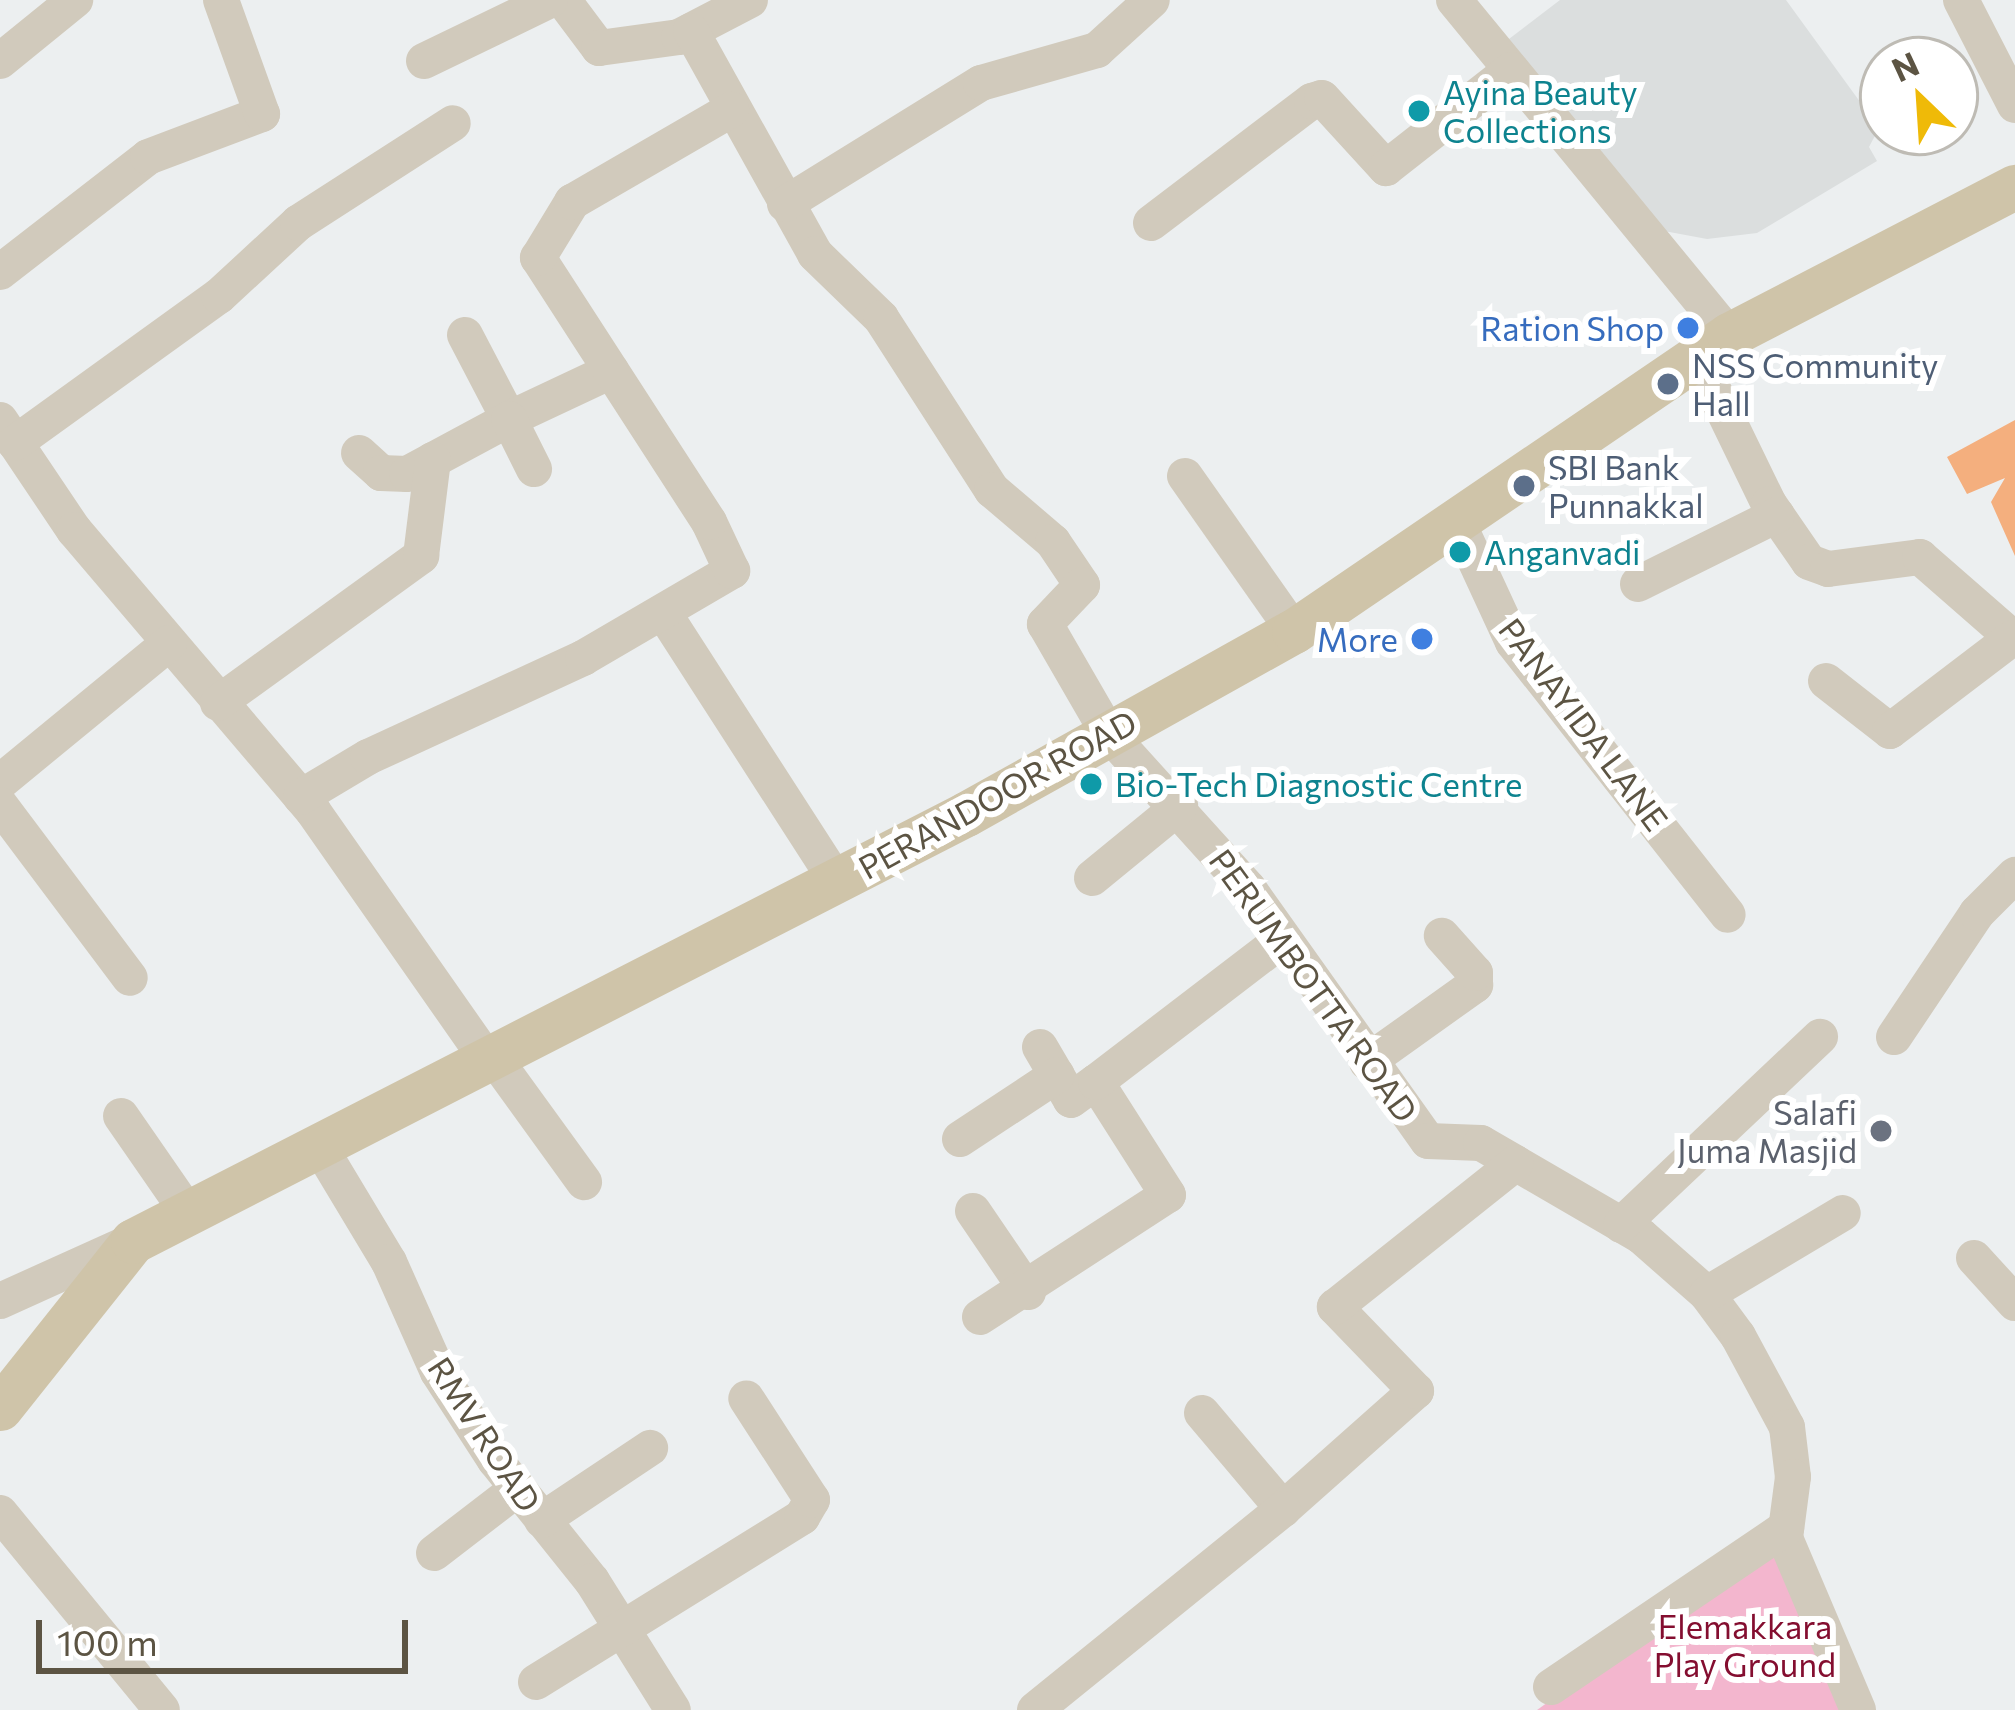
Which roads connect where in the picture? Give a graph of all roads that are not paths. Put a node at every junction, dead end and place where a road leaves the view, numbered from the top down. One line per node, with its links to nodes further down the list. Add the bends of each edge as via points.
1 (75, 0): 10 (street)
2 (221, 0): 19 (street, via 262,114 148,158)
3 (550, 0): 11 (street)
4 (563, 0): 9 (street, via 599,48)
5 (750, 0): 9 (street)
6 (1152, 0): 17 (street, via 1097,50 981,83)
7 (1454, 0): 12 (street)
8 (1961, 0): 13 (street)
9 (691, 31): 15 (street)
10 (0, 61)
11 (424, 61)
12 (1510, 70): 18 (street, via 1386,167 1322,98 1312,101); 21 (street)
13 (2015, 105)
14 (453, 123): 24 (street, via 298,223 220,296)
15 (739, 125): 17 (street); 22 (street, via 572,202 538,258)
16 (2015, 187): 21 (main road, PERANDOOR ROAD)
17 (785, 204): 38 (street, PERUMBOTTA ROAD, via 839,284 881,318 992,490 1053,542 1082,585 1045,624)
18 (1150, 223)
19 (0, 272)
20 (465, 335): 23 (street)
21 (1714, 346): 29 (street); 30 (main road, PERANDOOR ROAD)
22 (611, 371): 23 (street); 32 (street, via 732,571)
23 (509, 419): 26 (street); 27 (street)
24 (8, 432): 35 (street, via 74,530)
25 (359, 453): 26 (street, via 381,473 407,474)
26 (433, 460): 37 (street, via 421,556)
27 (534, 469)
28 (1185, 476): 33 (street)
29 (1778, 515): 31 (street); 34 (street, via 1809,562 1828,569 1920,557)
30 (1458, 523): 33 (main road, PERANDOOR ROAD); 46 (street, PANAYIDA LANE, via 1513,642)
31 (1638, 584)
32 (663, 612): 40 (street); 45 (street)
33 (1294, 631): 38 (main road, PERANDOOR ROAD)
34 (2014, 639): 36 (street, via 1891,730)
35 (170, 643): 37 (street); 39 (street)
36 (1826, 681)
37 (218, 703): 40 (street)
38 (1108, 733): 42 (street, PERUMBOTTA ROAD); 45 (main road, PERANDOOR ROAD)
39 (0, 782)
40 (301, 797): 52 (street)
41 (0, 805): 49 (street)
42 (1180, 806): 44 (street); 48 (street, PERUMBOTTA ROAD)
43 (2015, 875): 51 (street, via 1977,913)
44 (1092, 878)
45 (837, 882): 52 (main road, PERANDOOR ROAD)
46 (1727, 915)
47 (1442, 936): 53 (street, via 1475,973 1474,986)
48 (1282, 940): 53 (street, PERUMBOTTA ROAD); 54 (street)
49 (130, 978)
50 (1820, 1036): 63 (street)
51 (1894, 1037)
52 (489, 1056): 57 (main road, PERANDOOR ROAD); 59 (street)
53 (1367, 1062): 58 (street, PERUMBOTTA ROAD, via 1428,1141 1481,1143)
54 (1096, 1082): 56 (street, via 1071,1100 1048,1061); 66 (street, via 1168,1195)
55 (122, 1116): 60 (street)
56 (960, 1139)
57 (318, 1144): 60 (main road, PERANDOOR ROAD); 75 (street, RMV ROAD, via 389,1262 438,1372)
58 (1516, 1162): 63 (street, PERUMBOTTA ROAD); 76 (street, via 1335,1307 1416,1391)
59 (584, 1182)
60 (186, 1210): 64 (main road, PERANDOOR ROAD)
61 (974, 1211): 66 (street)
62 (1843, 1213): 67 (street)
63 (1621, 1225): 67 (street, PERUMBOTTA ROAD)
64 (133, 1241): 68 (street); 72 (main road, PERANDOOR ROAD)
65 (1974, 1258): 69 (street)
66 (1028, 1292): 70 (street)
67 (1707, 1294): 79 (street, PERUMBOTTA ROAD, via 1787,1427 1793,1477)
68 (2, 1297)
69 (2015, 1303)
70 (980, 1317)
71 (746, 1398): 81 (street, via 812,1500 802,1517)
72 (0, 1408)
73 (1202, 1413): 76 (street)
74 (650, 1448): 78 (street)
75 (518, 1489): 78 (street, RMV ROAD); 80 (street)
76 (1283, 1509): 86 (street)
77 (0, 1513): 84 (street)
78 (542, 1520): 81 (street, RMV ROAD)
79 (1786, 1528): 83 (street); 87 (street, PERUMBOTTA ROAD, via 1795,1570)
80 (434, 1553)
81 (623, 1631): 82 (street); 85 (street, RMV ROAD)
82 (536, 1682)
83 (1551, 1688)
84 (162, 1710)
85 (674, 1710)
86 (1035, 1710)
87 (1858, 1710)

